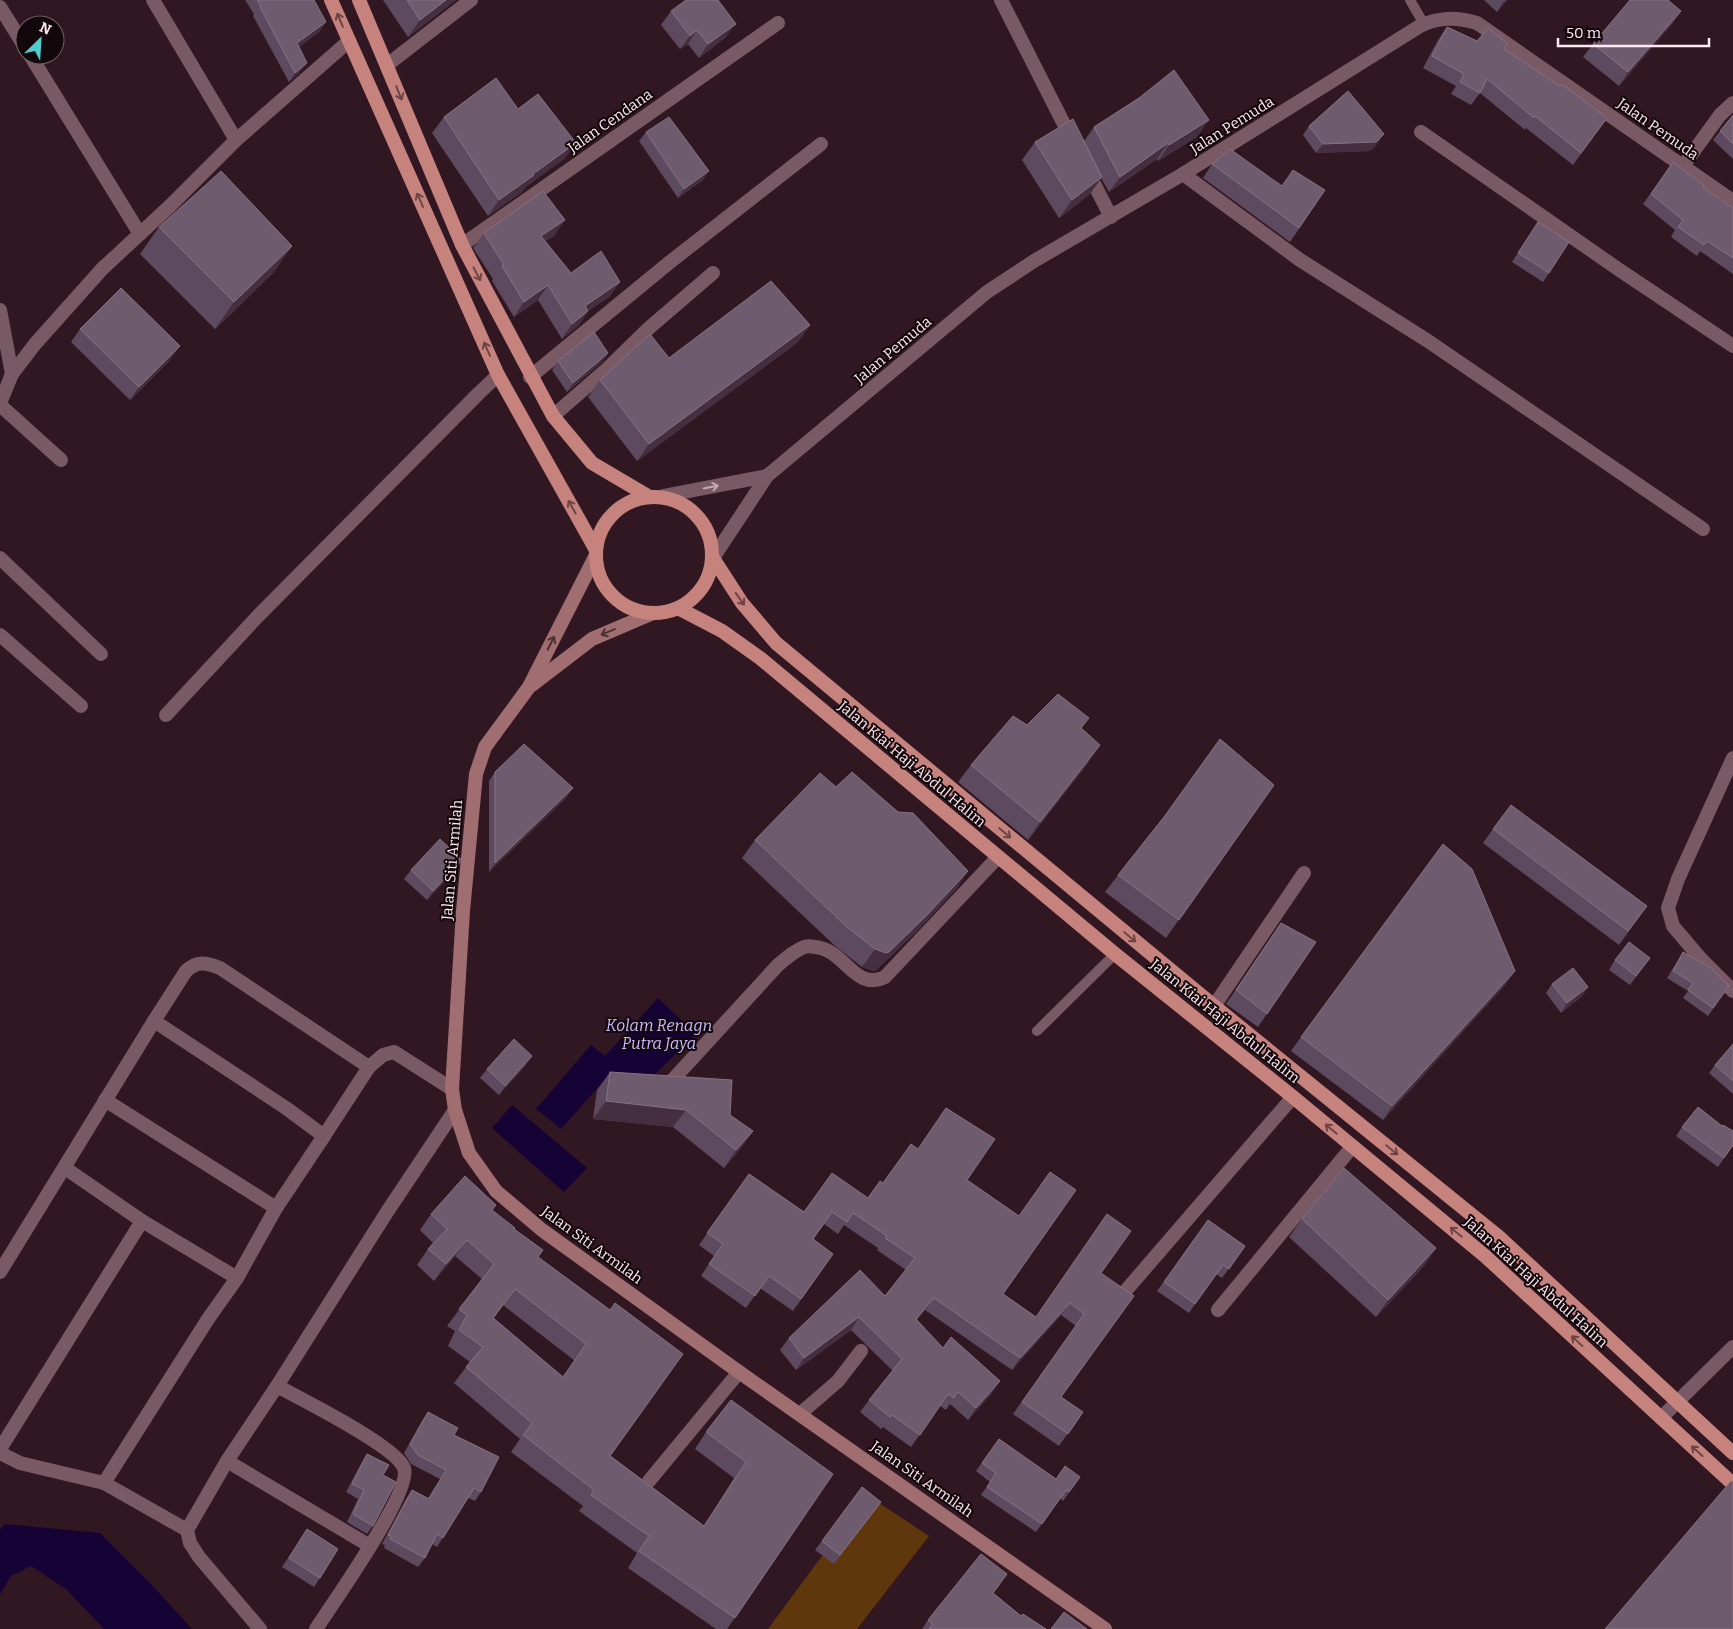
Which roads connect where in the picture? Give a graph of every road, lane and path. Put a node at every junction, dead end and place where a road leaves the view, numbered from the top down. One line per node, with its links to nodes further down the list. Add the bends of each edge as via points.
1 (152, 0): 16 (street)
2 (331, 0): 11 (main road, one-way to 2)
3 (359, 0): 13 (main road)
4 (471, 0): 13 (street)
5 (1001, 0): 21 (street)
6 (1410, 0): 9 (lane)
7 (0, 7): 10 (street)
8 (778, 23): 23 (street, Jalan Cendana)
9 (1424, 24): 18 (street, Jalan Pemuda, via 1447,18 1477,24); 19 (street, Jalan Pemuda)
10 (15, 31)
11 (349, 41): 16 (street); 28 (main road, one-way to 11)
12 (36, 65): 22 (street)
13 (387, 65): 23 (main road, one-way to 23)
14 (1733, 103): 18 (street, via 1720,114)
15 (1421, 132): 26 (street)
16 (236, 140): 22 (street)
17 (821, 144): 29 (street)
18 (1683, 166): 20 (street, Jalan Pemuda)
19 (1182, 174): 21 (street, Jalan Pemuda); 36 (street, via 1300,260 1428,341)
20 (1733, 201)
21 (1111, 217): 33 (street, Jalan Pemuda, via 987,292)
22 (140, 234): 27 (street, via 102,269)
23 (462, 246): 29 (main road, one-way to 29)
24 (713, 273): 31 (street)
25 (0, 310): 27 (street)
26 (1733, 346)
27 (12, 374): 30 (street)
28 (498, 375): 37 (main road, one-way to 28); 46 (street, via 258,616)
29 (530, 376): 31 (main road)
30 (0, 404): 32 (street)
31 (553, 416): 34 (main road, via 592,463)
32 (61, 460)
33 (767, 476): 35 (street, one-way to 33); 39 (street)
34 (648, 496): 35 (main road); 37 (main road, via 622,505 604,524)
35 (663, 496): 39 (main road, via 690,508 708,530)
36 (1702, 529)
37 (596, 552): 41 (main road, via 600,577 613,595 631,608); 44 (main road, one-way to 37)
38 (0, 558): 43 (street)
39 (713, 558): 40 (main road, via 704,586); 52 (main road, Jalan Kiai Haji Abdul Halim, one-way to 52, via 742,603 776,643)
40 (678, 608): 41 (main road); 48 (main road, Jalan Kiai Haji Abdul Halim, via 722,631 760,658)
41 (653, 613): 44 (main road, one-way to 44, via 592,639)
42 (0, 635): 45 (street)
43 (101, 654)
44 (529, 687): 57 (main road, Jalan Siti Armilah, via 485,747 476,774 463,911)
45 (81, 706)
46 (166, 715)
47 (1733, 758): 51 (street, via 1668,908 1673,926)
48 (998, 857): 50 (main road, Jalan Kiai Haji Abdul Halim); 56 (street, via 885,977 869,981 830,950 806,946 793,953 778,965)
49 (1304, 873): 52 (street)
50 (1115, 954): 54 (lane); 58 (main road, Jalan Kiai Haji Abdul Halim)
51 (1733, 991)
52 (1214, 1006): 74 (main road, Jalan Kiai Haji Abdul Halim, one-way to 74, via 1499,1237)
53 (154, 1020): 55 (street, via 186,971 194,964 207,963 220,968); 59 (street); 61 (street)
54 (1037, 1032)
55 (369, 1067): 57 (street, via 394,1052); 61 (street)
56 (668, 1085)
57 (452, 1089): 60 (main road, Jalan Siti Armilah)
58 (1293, 1097): 62 (main road, Jalan Kiai Haji Abdul Halim, one-way to 58); 68 (street)
59 (105, 1100): 63 (street); 64 (street)
60 (455, 1110): 72 (main road, Jalan Siti Armilah, via 469,1153 496,1191 542,1230); 73 (street)
61 (324, 1136): 64 (street)
62 (1352, 1147): 69 (street); 76 (main road, Jalan Kiai Haji Abdul Halim, one-way to 62, via 1485,1256)
63 (65, 1168): 65 (street); 66 (street)
64 (276, 1208): 67 (street)
65 (142, 1221): 67 (street); 77 (street)
66 (0, 1272)
67 (237, 1278): 82 (street)
68 (1122, 1295)
69 (1218, 1310)
70 (1733, 1347): 74 (street)
71 (861, 1351): 75 (street, via 838,1381)
72 (740, 1372): 75 (main road, Jalan Siti Armilah); 81 (street)
73 (277, 1386): 80 (street); 85 (street, via 371,1438 402,1463 405,1474 401,1490)
74 (1677, 1402): 76 (street); 79 (main road, Jalan Kiai Haji Abdul Halim)
75 (800, 1413): 88 (main road, Jalan Siti Armilah)
76 (1661, 1418): 83 (main road, Jalan Kiai Haji Abdul Halim, one-way to 76)
77 (0, 1449)
78 (0, 1453): 82 (street, via 20,1463)
79 (1733, 1453)
80 (227, 1461): 84 (street); 85 (street)
81 (649, 1481)
82 (104, 1483): 84 (street)
83 (1733, 1484)
84 (188, 1530): 86 (street, via 190,1542 199,1557)
85 (370, 1546): 87 (street)
86 (260, 1629)
87 (316, 1629)
88 (1105, 1629)

